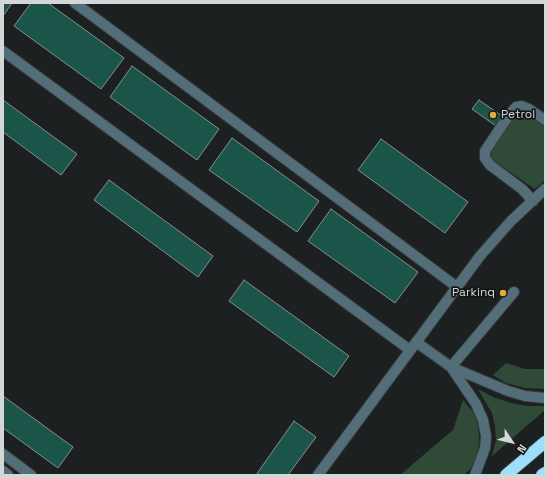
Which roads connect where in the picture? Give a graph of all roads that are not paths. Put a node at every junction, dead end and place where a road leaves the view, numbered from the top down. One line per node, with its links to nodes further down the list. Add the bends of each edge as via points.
1 (75, 3): 6 (lane)
2 (3, 51): 8 (lane)
3 (545, 120): 5 (lane, via 529,109 516,107 485,151 485,158 490,165 522,189)
4 (545, 189): 5 (lane)
5 (533, 201): 6 (lane, via 511,220)
6 (457, 287): 8 (lane)
7 (514, 292): 9 (lane)
8 (413, 346): 9 (lane); 17 (lane)
9 (451, 368): 10 (lane, via 508,391); 18 (lane, via 476,404 483,420 485,448)
10 (545, 398)
11 (545, 442): 19 (highway)
12 (3, 454): 16 (lane)
13 (3, 471): 15 (lane)
14 (545, 473): 20 (highway)
15 (8, 475)
16 (32, 475)
17 (318, 475)
18 (475, 475)
19 (506, 475)
20 (542, 475)

